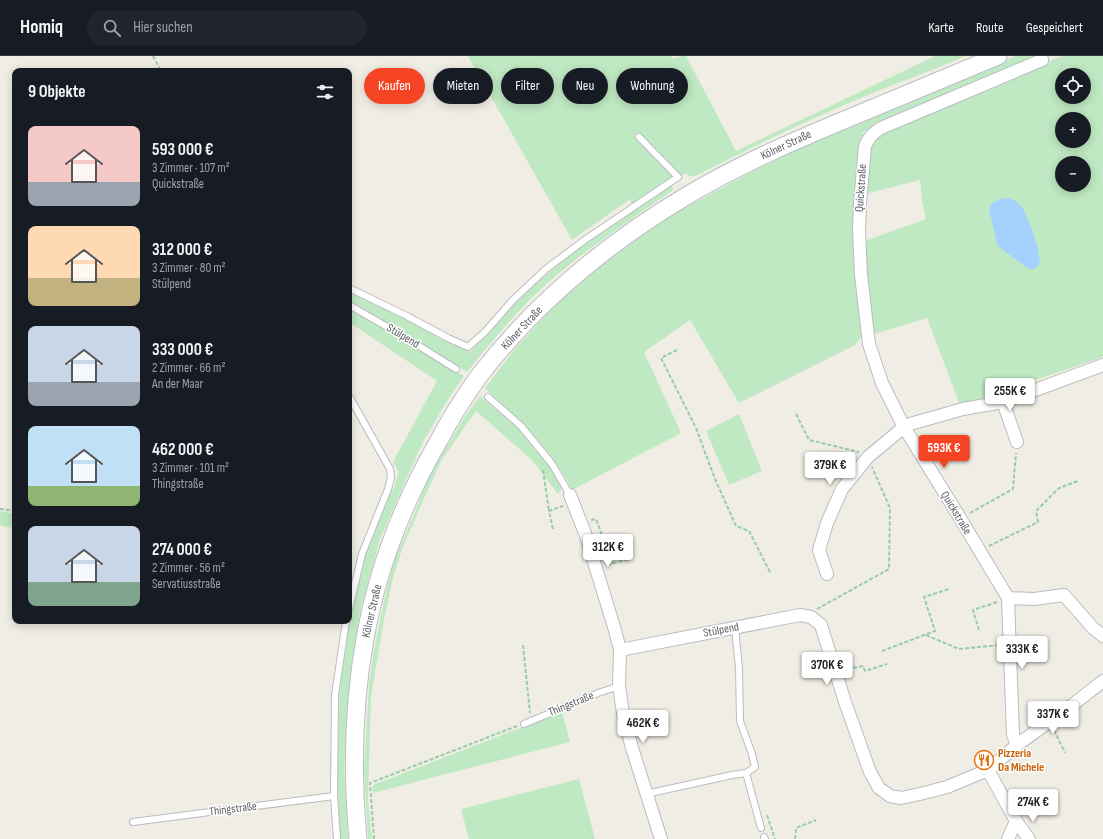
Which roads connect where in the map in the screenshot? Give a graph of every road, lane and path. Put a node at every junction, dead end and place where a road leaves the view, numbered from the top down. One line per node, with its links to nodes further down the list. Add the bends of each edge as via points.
1 (153, 56): 4 (path)
2 (998, 56): 65 (main road, Kölner Straße, via 815,132 691,193 656,214 608,248 539,308 479,376 442,433 413,489 389,548 373,601 365,639 358,697 355,765)
3 (1041, 56): 15 (street, Quickstraße, via 1042,60 873,132 865,146 858,230 869,344 882,384)
4 (159, 68)
5 (639, 137): 6 (lane, via 678,177 546,269 468,347)
6 (352, 289)
7 (352, 307): 10 (lane, Stülpend)
8 (677, 350): 31 (path, via 661,358 696,428 736,526 749,531)
9 (1103, 365): 13 (street)
10 (456, 369)
11 (488, 397): 20 (lane, via 521,426 552,464)
12 (352, 401): 34 (lane, via 390,469 390,478 362,554)
13 (1003, 402): 15 (street, via 963,409); 16 (street)
14 (796, 414): 17 (path, via 809,440 864,453)
15 (904, 427): 17 (street); 24 (street, Quickstraße)
16 (1017, 442): 24 (path, via 1013,489)
17 (868, 457): 32 (street, via 842,489 827,523 819,550); 36 (path, via 890,508 889,569 815,610)
18 (543, 470): 23 (path)
19 (1078, 481): 27 (path, via 1059,488 1036,511 1038,522)
20 (572, 498): 23 (path); 25 (street)
21 (0, 509): 22 (path)
22 (12, 511)
23 (549, 511): 26 (path)
24 (960, 518): 27 (street, Quickstraße)
25 (582, 523): 29 (path, via 596,519); 30 (street)
26 (553, 529)
27 (979, 550): 35 (street, Quickstraße)
28 (628, 559): 29 (path)
29 (613, 564): 30 (path)
30 (596, 568): 44 (street)
31 (770, 572)
32 (827, 574)
33 (949, 589): 40 (path, via 924,597 935,631)
34 (352, 596)
35 (1008, 598): 39 (path, via 973,610); 41 (street, via 1034,599 1064,595); 42 (street)
36 (811, 617): 38 (street, Stülpend, via 800,615); 55 (street, via 821,625 867,765 879,788 890,796 901,798 947,787)
37 (346, 624): 58 (lane, via 335,695)
38 (735, 628): 44 (street, Stülpend); 56 (lane, via 740,721 755,767)
39 (979, 630)
40 (926, 635): 42 (path, via 959,649); 45 (path)
41 (1103, 636)
42 (1009, 644): 53 (street, via 1013,735)
43 (523, 645): 50 (path)
44 (620, 650): 49 (street)
45 (882, 651)
46 (850, 663): 47 (path, via 853,668 863,666 865,670)
47 (887, 664)
48 (1103, 681): 51 (street)
49 (620, 686): 50 (lane, Thingstraße); 57 (street, via 623,713)
50 (530, 721): 52 (lane, Thingstraße)
51 (1050, 722): 53 (street); 54 (path)
52 (524, 724): 66 (path, via 370,783)
53 (1017, 745): 55 (street)
54 (1065, 752)
55 (988, 770): 61 (street)
56 (746, 773): 57 (lane); 63 (lane)
57 (646, 794): 67 (street)
58 (334, 796): 62 (lane, Thingstraße); 64 (lane)
59 (767, 815): 68 (path)
60 (816, 820): 69 (path, via 796,828)
61 (1016, 821): 70 (street); 71 (street)
62 (133, 822)
63 (761, 828)
64 (337, 839)
65 (358, 839)
66 (374, 839)
67 (661, 839)
68 (775, 839)
69 (795, 839)
70 (1008, 839)
71 (1029, 839)

